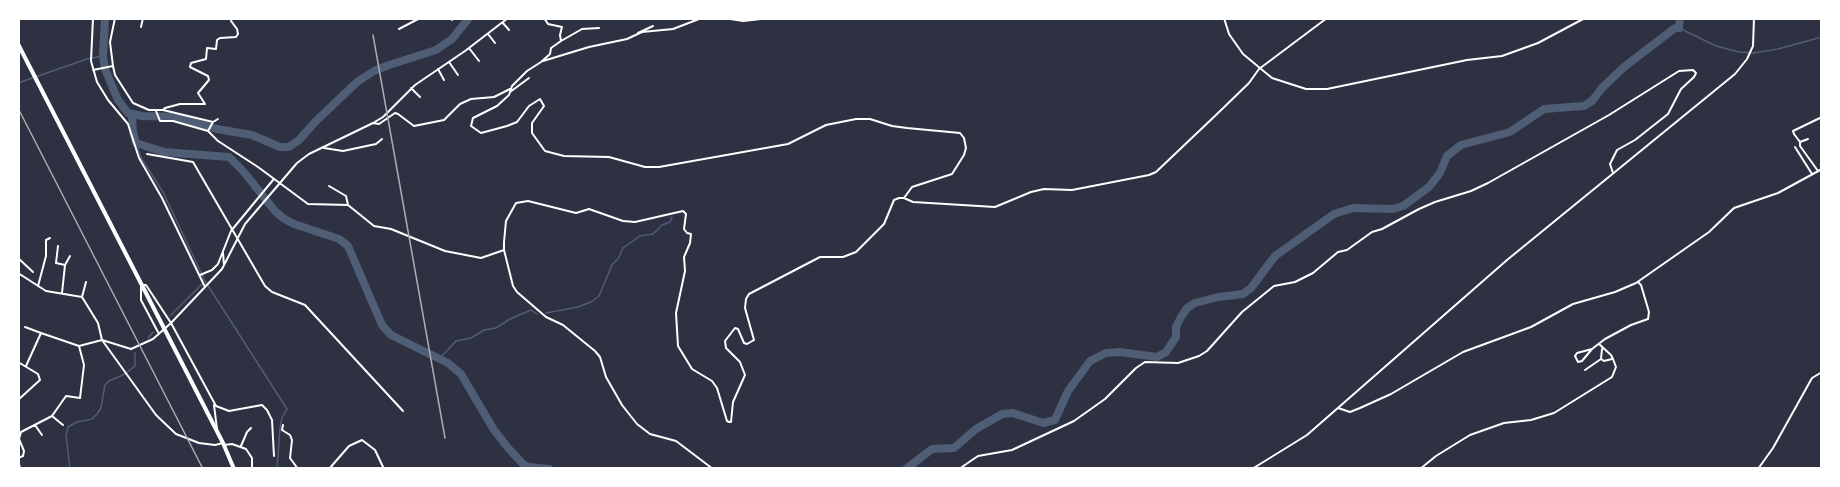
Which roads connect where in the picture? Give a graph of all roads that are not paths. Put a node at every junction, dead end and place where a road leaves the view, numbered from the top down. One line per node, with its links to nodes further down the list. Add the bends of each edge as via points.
1 (93, 18): 33 (street)
2 (115, 18): 30 (street, via 110,42)
3 (143, 18): 17 (street)
4 (232, 18): 42 (street, via 236,37 220,38 216,49 207,48 206,59 191,63 190,67 208,76 198,93 205,104 180,104)
5 (420, 18): 19 (street)
6 (508, 18): 15 (street)
7 (544, 18): 23 (street, via 548,24 562,27)
8 (770, 18): 22 (street, via 699,19 673,29)
9 (805, 18): 10 (street)
10 (813, 18)
11 (1224, 18): 32 (street, via 1233,40)
12 (1327, 18): 32 (street)
13 (1586, 18): 32 (street, via 1502,56 1327,89 1285,83)
14 (1754, 18): 57 (street, via 1755,36 1740,68)
15 (503, 22): 20 (street); 21 (street)
16 (653, 26): 22 (street)
17 (141, 27)
18 (599, 28): 23 (street, via 582,29)
19 (399, 29)
20 (509, 30)
21 (488, 34): 24 (street); 26 (street)
22 (636, 35): 29 (street)
23 (561, 41): 29 (street)
24 (495, 43)
25 (18, 44): 79 (highway)
26 (469, 48): 27 (street); 28 (street)
27 (479, 61)
28 (449, 62): 31 (street); 34 (street)
29 (541, 62): 38 (street)
30 (112, 66): 33 (street); 43 (street, via 134,103)
31 (438, 69): 36 (street); 37 (street)
32 (1259, 69): 62 (street, via 1218,114 1149,175 1072,190 1044,189 995,207 913,202)
33 (94, 70): 76 (street, via 108,100 128,124 139,158)
34 (458, 75)
35 (529, 78): 38 (street)
36 (444, 80)
37 (411, 88): 39 (street); 40 (street)
38 (510, 90): 47 (street, via 494,97 471,99 444,120 414,126 394,114 379,124); 62 (street, via 497,106 473,118 471,126 476,131 481,133 517,122 540,99 544,106 532,123 532,133 545,151 609,158 645,167 788,144 826,125 856,119 960,133 966,148 951,174 912,187)
39 (420, 97)
40 (398, 102): 41 (street); 47 (street)
41 (402, 105)
42 (163, 110): 43 (street); 46 (street)
43 (156, 111): 48 (street, via 160,121)
44 (1822, 117): 51 (street, via 1793,131)
45 (218, 119): 46 (street)
46 (213, 122): 48 (street)
47 (373, 123): 53 (street)
48 (208, 130): 59 (street)
49 (1808, 139): 51 (street)
50 (382, 140): 53 (street, via 343,151)
51 (1800, 142): 56 (street)
52 (1795, 147): 58 (street)
53 (324, 148): 60 (street, via 297,163)
54 (147, 154): 64 (street, via 193,162)
55 (1822, 169): 56 (street)
56 (1818, 171): 58 (street)
57 (1613, 173): 102 (street); 121 (street, via 1610,164 1617,150 1668,114 1681,89 1696,73 1693,70 1679,71 1488,183 1419,209 1338,252 1313,273 1274,286 1199,356 1178,363 1145,362 1074,422 1012,450 978,456)
58 (1812, 174): 78 (street, via 1784,190 1734,208 1709,232)
59 (273, 180): 60 (street); 64 (street)
60 (278, 183): 63 (street, via 308,204); 66 (street)
61 (329, 186): 63 (street, via 346,196)
62 (904, 198): 69 (street, via 894,200 884,224 856,252 820,257 749,294 745,308 754,340 744,343 735,328 725,341 745,375 729,422 717,388 692,369 678,346 676,305 691,234 684,229 683,211 635,222 589,209 576,213 522,201 506,220)
63 (348, 205): 69 (street, via 374,226 445,251 481,258)
64 (231, 231): 66 (street); 68 (street)
65 (50, 237): 80 (street, via 46,240)
66 (236, 240): 73 (street); 103 (street, via 265,286 305,305)
67 (58, 246): 72 (street, via 56,263)
68 (223, 250): 73 (street); 76 (street, via 218,264)
69 (504, 250): 120 (street, via 517,292 595,351 630,417 650,434 676,441)
70 (70, 256): 72 (street)
71 (18, 258): 74 (street)
72 (65, 265): 82 (street)
73 (224, 266): 81 (street)
74 (33, 272)
75 (18, 273): 80 (street)
76 (199, 276): 81 (street)
77 (86, 282): 83 (street)
78 (1638, 282): 89 (street, via 1648,319); 102 (street, via 1573,304 1531,327 1463,352 1360,408 1350,412)
79 (141, 285): 84 (street, via 146,285); 87 (street, via 141,300); 109 (highway)
80 (38, 286): 82 (street)
81 (205, 287): 84 (street)
82 (62, 293): 83 (street)
83 (82, 297): 88 (street, via 98,323)
84 (171, 323): 87 (street); 101 (street)
85 (26, 327): 86 (street)
86 (41, 333): 90 (street); 96 (street)
87 (159, 334): 88 (street, via 135,349)
88 (102, 340): 90 (street); 111 (street, via 156,415 180,437)
89 (1599, 344): 91 (street); 92 (street)
90 (79, 346): 104 (street, via 84,365 80,398 66,396)
91 (1602, 349): 93 (street); 94 (street)
92 (1592, 350): 92 (street, via 1582,362 1578,362 1577,353)
93 (1613, 359): 94 (street); 123 (street, via 1616,367 1612,377 1554,413 1486,428)
94 (1602, 360): 97 (street); 98 (street)
95 (18, 362): 96 (street)
96 (26, 366): 100 (street, via 40,380)
97 (1604, 366)
98 (1585, 369)
99 (1822, 372): 124 (street, via 1812,378)
100 (18, 400)
101 (214, 402): 109 (street); 113 (street, via 229,411 262,405 272,420)
102 (1338, 408): 122 (street, via 1306,435)
103 (403, 411)
104 (52, 416): 105 (street); 106 (street)
105 (35, 425): 110 (street); 114 (street, via 19,435 24,451 18,458)
106 (63, 425)
107 (283, 425): 117 (street, via 282,430 292,440 290,458)
108 (251, 428): 112 (street)
109 (217, 432): 111 (highway)
110 (42, 435)
111 (223, 444): 112 (street); 115 (highway)
112 (241, 446): 116 (street, via 250,453)
113 (274, 456)
114 (20, 469)
115 (234, 469)
116 (252, 469)
117 (298, 469)
118 (329, 469): 119 (street, via 349,446 362,440 375,450)
119 (384, 469)
120 (712, 469)
121 (958, 469)
122 (1252, 469)
123 (1420, 469)
124 (1758, 469)

